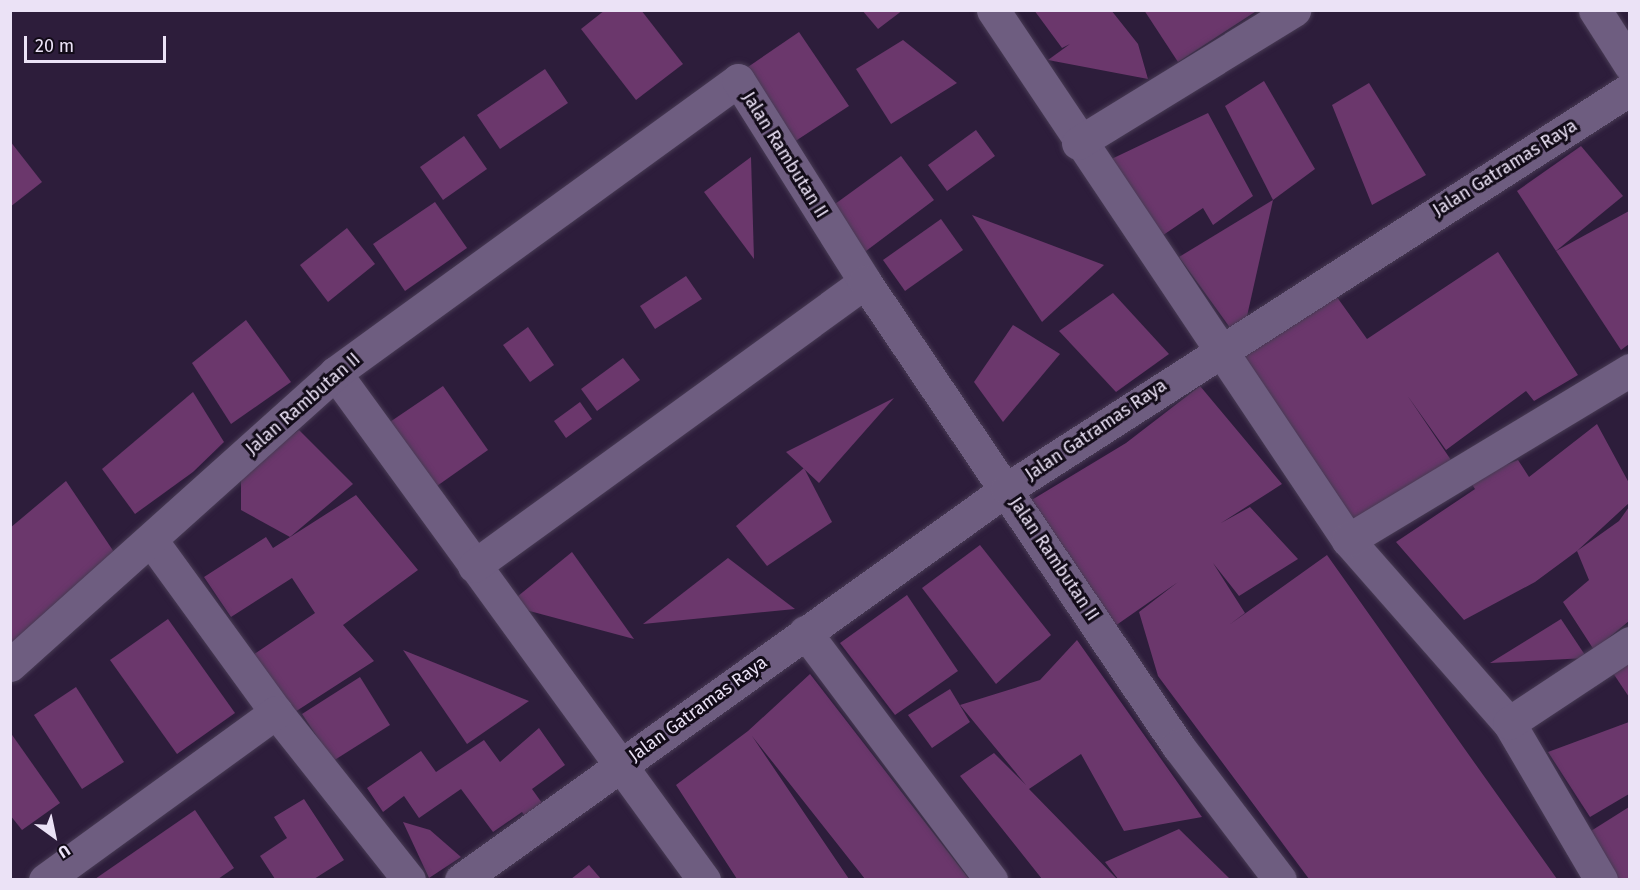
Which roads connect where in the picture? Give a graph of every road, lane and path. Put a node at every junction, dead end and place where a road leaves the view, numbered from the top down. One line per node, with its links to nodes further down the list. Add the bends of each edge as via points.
1 (993, 10): 6 (street)
2 (1294, 10): 6 (street)
3 (1595, 10): 4 (street)
4 (1629, 65)
5 (1629, 88): 8 (street, Jalan Gatramas Raya)
6 (1078, 143): 8 (street)
7 (865, 282): 10 (street, Jalan Rambutan II, via 738,80); 11 (street, Jalan Rambutan II); 14 (street)
8 (1220, 348): 11 (street, Jalan Gatramas Raya); 13 (street)
9 (1629, 370): 13 (street)
10 (335, 373): 12 (street, Jalan Rambutan II); 14 (street)
11 (1007, 489): 15 (street, Jalan Gatramas Raya); 26 (street, Jalan Rambutan II, via 1178,746)
12 (151, 540): 17 (street, Jalan Rambutan II); 18 (street)
13 (1348, 540): 19 (street)
14 (474, 566): 20 (street)
15 (805, 632): 20 (street, Jalan Gatramas Raya); 25 (street)
16 (1629, 643): 19 (street)
17 (10, 665)
18 (276, 712): 21 (street); 22 (street)
19 (1509, 723): 27 (street)
20 (621, 763): 23 (street, Jalan Gatramas Raya); 24 (street)
21 (45, 879)
22 (409, 879)
23 (462, 879)
24 (704, 879)
25 (991, 879)
26 (1280, 879)
27 (1601, 879)

